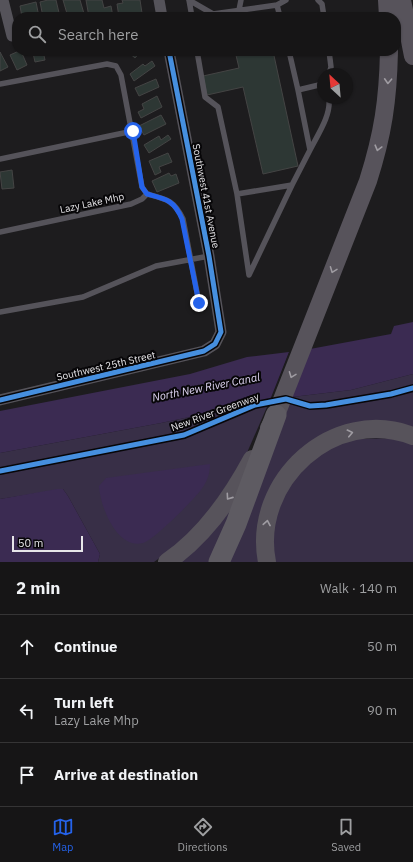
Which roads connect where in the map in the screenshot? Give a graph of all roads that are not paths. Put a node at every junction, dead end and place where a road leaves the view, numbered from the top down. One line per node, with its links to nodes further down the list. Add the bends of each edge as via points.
1 (3, 0): 18 (street)
2 (158, 0): 11 (street)
3 (189, 0): 12 (lane); 13 (lane)
4 (241, 0): 10 (lane)
5 (286, 0): 9 (lane)
6 (318, 0): 16 (lane, via 322,4)
7 (387, 0): 17 (main road)
8 (402, 0): 24 (main road)
9 (277, 5): 10 (lane); 15 (lane)
10 (239, 10): 14 (lane)
11 (161, 12)
12 (191, 12)
13 (210, 12)
14 (226, 12)
15 (279, 12)
16 (323, 12)
17 (388, 12)
18 (12, 36)
19 (169, 56): 37 (street, Southwest 41st Avenue)
20 (197, 56): 35 (lane, via 205,97 218,107)
21 (289, 56): 28 (lane)
22 (330, 56): 25 (lane)
23 (389, 56): 43 (main road, one-way to 43, via 386,110 368,181)
24 (413, 56)
25 (331, 68)
26 (0, 84): 30 (lane, via 107,64 116,66 121,75)
27 (317, 85): 28 (lane)
28 (298, 90): 31 (lane)
29 (330, 104): 31 (lane, via 322,128)
30 (133, 131): 32 (lane); 34 (lane, via 142,187)
31 (310, 150): 33 (lane)
32 (0, 159)
33 (292, 185): 35 (lane); 35 (lane, via 249,275)
34 (147, 194): 36 (lane, Lazy Lake Mhp, via 131,204); 38 (lane, via 167,200 177,208 182,219)
35 (237, 194)
36 (0, 232)
37 (209, 256): 38 (lane); 41 (street, Southwest 41st Avenue, via 221,332)
38 (190, 260): 39 (lane); 40 (lane, via 143,270 83,297)
39 (199, 303)
40 (0, 312)
41 (215, 344): 42 (street, Southwest 25th Street, via 204,351)
42 (0, 400)
43 (276, 415): 45 (main road, one-way to 45, via 241,479 221,508 201,533); 46 (highway, via 236,524)
44 (413, 436): 47 (main road, one-way to 44, via 265,531 268,514 278,489 290,471 305,456 322,444 342,435 363,430 384,430)
45 (167, 562)
46 (219, 562)
47 (267, 562)

